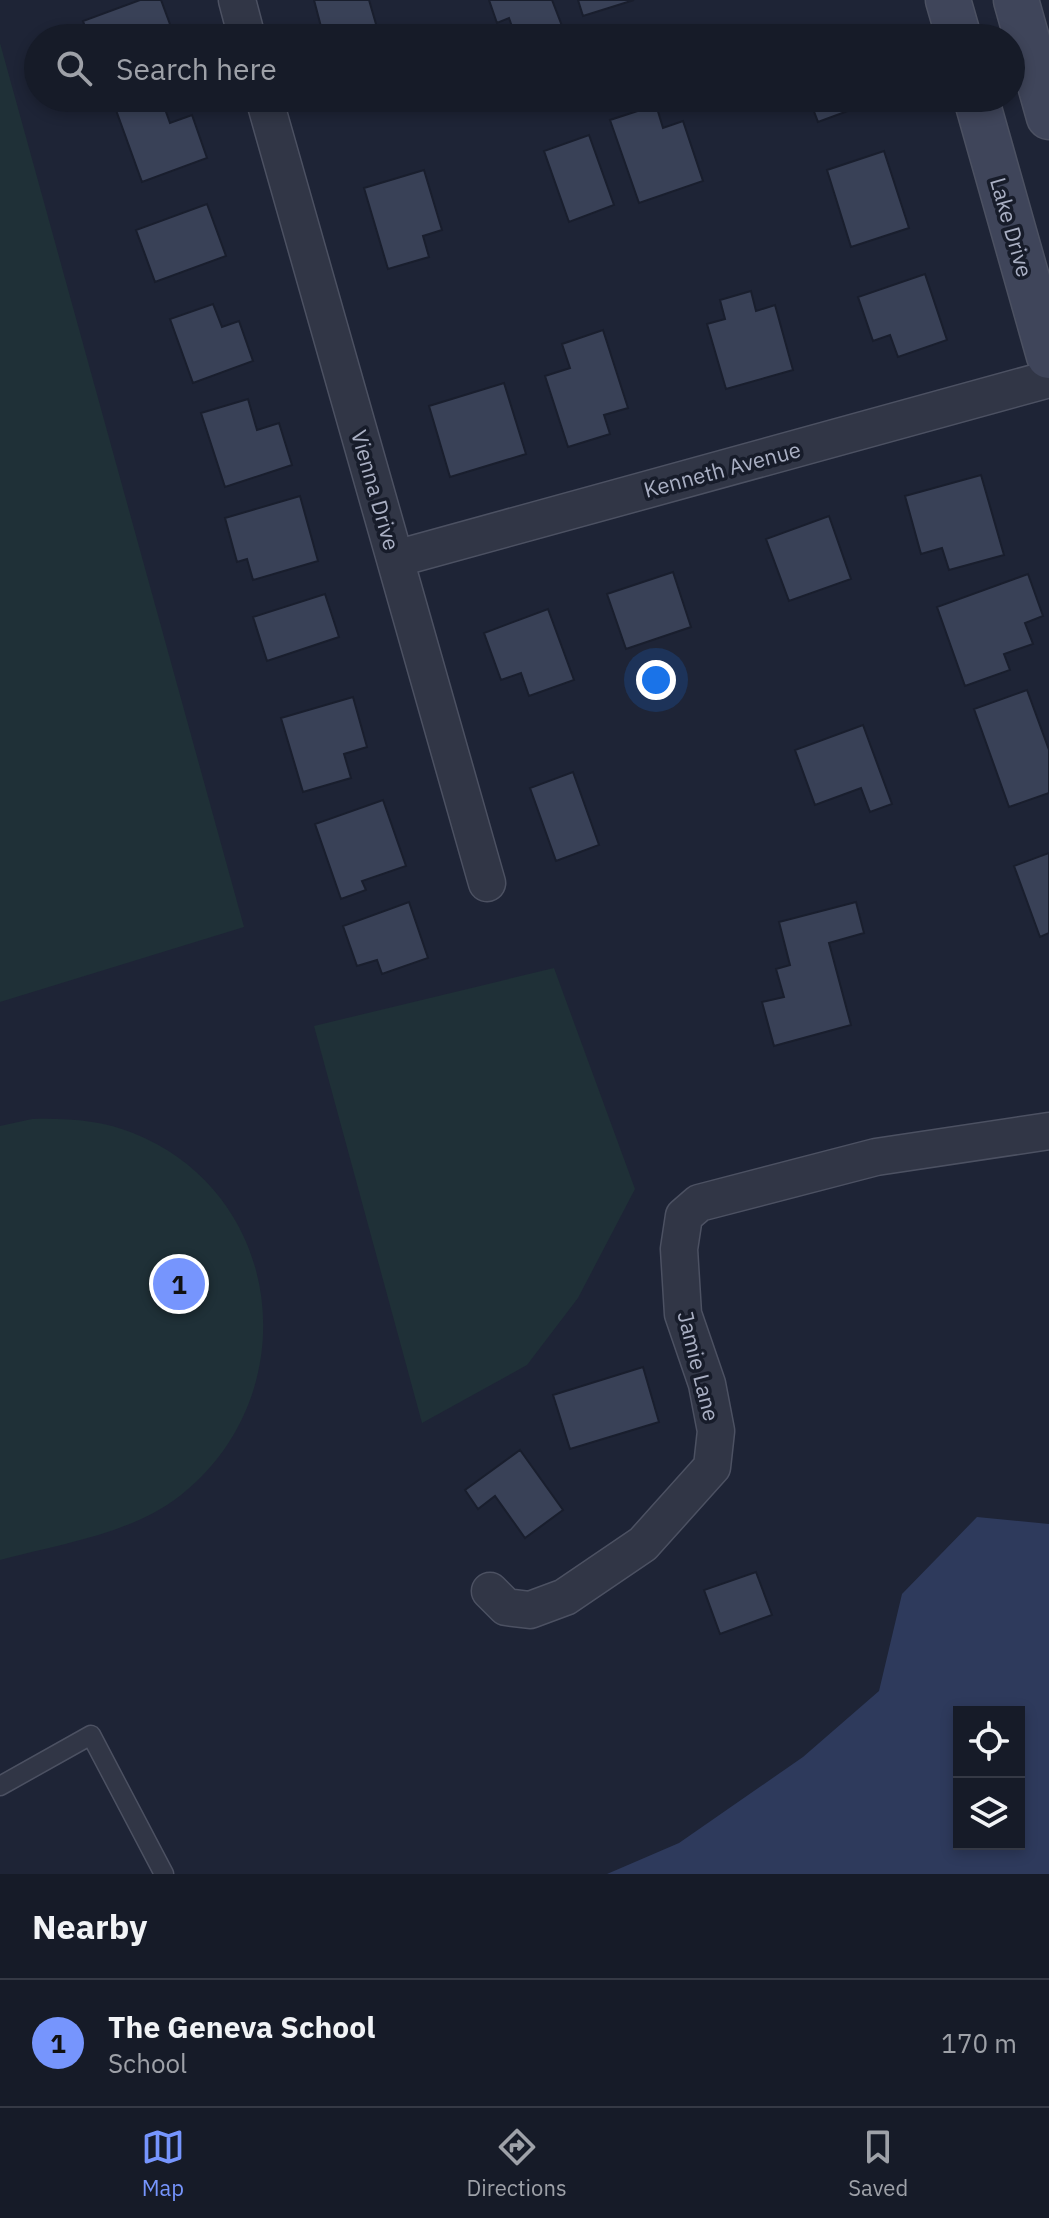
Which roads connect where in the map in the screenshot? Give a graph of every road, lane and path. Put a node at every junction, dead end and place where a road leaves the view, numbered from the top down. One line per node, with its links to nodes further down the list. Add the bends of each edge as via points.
1 (237, 0): 4 (street)
2 (948, 0): 5 (main road)
3 (1016, 0): 6 (main road)
4 (243, 24)
5 (955, 24)
6 (1023, 24)
7 (1025, 32): 10 (main road)
8 (268, 112): 13 (street, Vienna Drive)
9 (980, 112): 11 (main road, Lake Drive)
10 (1049, 117)
11 (1049, 356)
12 (1049, 379): 13 (street, Kenneth Avenue)
13 (395, 559): 14 (street, Vienna Drive)
14 (487, 883)
15 (1049, 1131): 16 (street, Jamie Lane, via 876,1157 699,1203 684,1216 679,1249 683,1314 707,1384 716,1431 712,1467 643,1544 565,1597 530,1610 506,1607)
16 (490, 1591)
17 (0, 1786): 18 (lane, via 91,1735)
18 (164, 1874)

